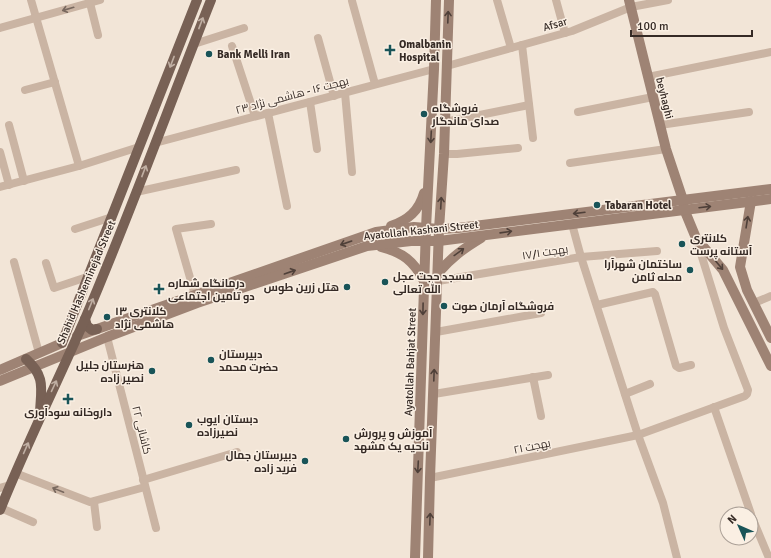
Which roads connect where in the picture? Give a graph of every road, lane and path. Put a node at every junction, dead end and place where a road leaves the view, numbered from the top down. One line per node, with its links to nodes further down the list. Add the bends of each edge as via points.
1 (31, 0): 13 (street)
2 (100, 0): 11 (street)
3 (198, 0): 44 (main road, Shahid Hasheminejad Street, one-way to 44)
4 (211, 0): 19 (main road, Shahid Hasheminejad Street, one-way to 4)
5 (436, 0): 25 (main road, Ayatollah Bahjat Street)
6 (449, 0): 24 (main road, one-way to 6)
7 (497, 0): 22 (street)
8 (556, 0): 16 (street)
9 (668, 0): 12 (street, Afsar)
10 (352, 1): 28 (street)
11 (90, 3): 13 (street, one-way to 13); 17 (street)
12 (630, 4): 16 (street, Afsar); 26 (main road, beyhaghi)
13 (36, 19): 14 (street); 27 (street)
14 (0, 28)
15 (244, 28): 19 (street)
16 (565, 33): 20 (street, Afsar)
17 (98, 35)
18 (318, 38): 31 (street)
19 (194, 44): 43 (main road, Shahid Hasheminejad Street)
20 (522, 45): 22 (street, Afsar); 34 (street)
21 (232, 46): 38 (street)
22 (511, 48): 24 (street, Afsar)
23 (771, 52): 26 (street)
24 (446, 66): 39 (main road)
25 (434, 69): 28 (street, بهجت ۱۶ - هاشمی نژاد ۲۳); 54 (main road, Ayatollah Bahjat Street, one-way to 54)
26 (648, 77): 32 (main road, beyhaghi)
27 (55, 82): 29 (street); 51 (street)
28 (375, 84): 30 (street, بهجت ۱۶ - هاشمی نژاد ۲۳)
29 (26, 90)
30 (345, 93): 31 (street, بهجت ۱۶ - هاشمی نژاد ۲۳); 53 (street)
31 (334, 96): 33 (street, بهجت ۱۶ - هاشمی نژاد ۲۳)
32 (653, 97): 35 (street); 41 (main road, beyhaghi)
33 (310, 102): 37 (street, بهجت ۱۶ - هاشمی نژاد ۲۳); 46 (street)
34 (529, 105): 39 (street); 42 (street)
35 (578, 112)
36 (749, 112): 41 (street)
37 (268, 113): 38 (street, بهجت ۱۶ - هاشمی نژاد ۲۳); 63 (street)
38 (255, 116): 43 (street, بهجت ۱۶ - هاشمی نژاد ۲۳)
39 (445, 122): 49 (main road)
40 (9, 125): 55 (street)
41 (660, 125): 47 (main road, beyhaghi)
42 (533, 138)
43 (155, 143): 59 (main road, Shahid Hasheminejad Street, one-way to 43)
44 (139, 147): 51 (street); 64 (main road, Shahid Hasheminejad Street)
45 (518, 148): 49 (street)
46 (317, 149)
47 (666, 149): 50 (street); 62 (main road, beyhaghi)
48 (0, 152): 56 (street)
49 (444, 154): 68 (main road, one-way to 49)
50 (570, 163)
51 (79, 166): 55 (street)
52 (236, 170): 59 (street)
53 (352, 172)
54 (429, 175): 67 (main road, Ayatollah Bahjat Street); 70 (main road, via 422,201 415,212 406,219)
55 (24, 181): 56 (street)
56 (9, 185): 57 (street)
57 (0, 187)
58 (771, 189): 62 (main road, Ayatollah Kashani Street)
59 (136, 192): 88 (main road, Shahid Hasheminejad Street, one-way to 59)
60 (771, 199): 61 (main road, Ayatollah Kashani Street)
61 (751, 201): 62 (main road, Ayatollah Kashani Street, one-way to 61); 85 (main road, one-way to 61, via 740,267)
62 (684, 205): 66 (main road, Ayatollah Kashani Street); 68 (main road, Ayatollah Kashani Street, one-way to 68); 72 (main road, beyhaghi)
63 (287, 206)
64 (112, 217): 69 (street); 80 (main road, Shahid Hasheminejad Street)
65 (211, 224): 83 (street, via 176,229)
66 (572, 224): 71 (main road, Ayatollah Kashani Street, one-way to 66); 77 (street)
67 (426, 228): 68 (main road, Ayatollah Kashani Street); 70 (main road, Ayatollah Kashani Street); 73 (main road, Ayatollah Bahjat Street)
68 (439, 228): 74 (main road)
69 (75, 229)
70 (376, 232): 83 (main road, Ayatollah Kashani Street, one-way to 83)
71 (485, 235): 74 (main road, Ayatollah Kashani Street); 81 (main road, one-way to 71, via 451,258)
72 (696, 238): 100 (main road, beyhaghi, one-way to 100, via 724,270); 108 (street, بهجت ۲۱, via 724,328 748,390 748,394 744,396)
73 (426, 240): 74 (main road, Ayatollah Kashani Street); 75 (main road, Ayatollah Kashani Street); 82 (main road, Ayatollah Bahjat Street)
74 (439, 241): 81 (main road)
75 (367, 246): 82 (main road, via 394,250 410,260); 92 (main road, Ayatollah Kashani Street, one-way to 75, via 197,303)
76 (657, 251): 77 (street, بهجت ۱۷/۱)
77 (581, 257): 81 (street, بهجت ۱۷/۱); 86 (street)
78 (14, 262): 95 (street)
79 (46, 263): 80 (street, via 54,288)
80 (90, 276): 94 (main road, Shahid Hasheminejad Street)
81 (438, 277): 90 (main road)
82 (424, 281): 124 (main road, Ayatollah Bahjat Street, one-way to 124)
83 (195, 295): 89 (main road, Ayatollah Kashani Street)
84 (771, 296): 85 (street)
85 (754, 303): 93 (main road)
86 (597, 304): 99 (street, via 652,292 655,294 676,366 679,368); 107 (street)
87 (541, 313): 90 (street)
88 (85, 319): 89 (main road, via 89,329); 91 (main road, Shahid Hasheminejad Street)
89 (97, 329): 91 (main road, Ayatollah Kashani Street)
90 (436, 332): 106 (main road, one-way to 90)
91 (77, 336): 94 (main road); 96 (main road, Shahid Hasheminejad Street)
92 (106, 337): 96 (main road, Ayatollah Kashani Street); 115 (street, کاشانی ۲۲)
93 (771, 338)
94 (62, 343): 95 (main road); 96 (main road, Shahid Hasheminejad Street)
95 (39, 353): 97 (main road); 98 (main road)
96 (69, 353): 98 (main road, Ayatollah Kashani Street); 110 (main road, one-way to 96)
97 (26, 358): 101 (main road); 110 (main road, via 40,375)
98 (44, 364): 104 (main road, Ayatollah Kashani Street)
99 (691, 365)
100 (771, 366)
101 (0, 370)
102 (548, 375): 103 (street)
103 (533, 377): 106 (street); 109 (street)
104 (0, 381)
105 (650, 384): 107 (street)
106 (434, 394): 114 (main road)
107 (625, 394): 111 (street)
108 (714, 407): 111 (street, بهجت ۲۱); 118 (street)
109 (541, 416)
110 (39, 419): 113 (main road, one-way to 110)
111 (638, 435): 114 (street, بهجت ۲۱); 126 (street, via 663,503)
112 (237, 452): 115 (street)
113 (15, 473): 116 (main road); 117 (street, one-way to 113, via 85,501)
114 (430, 478): 125 (main road, one-way to 114)
115 (144, 484): 117 (street); 122 (street, کاشانی ۲۲)
116 (5, 487): 119 (main road)
117 (94, 502): 121 (street)
118 (748, 506)
119 (0, 509): 120 (street)
120 (33, 522)
121 (97, 527)
122 (156, 528)
123 (759, 534): 127 (street)
124 (415, 558)
125 (428, 558)
126 (677, 558)
127 (769, 558)

